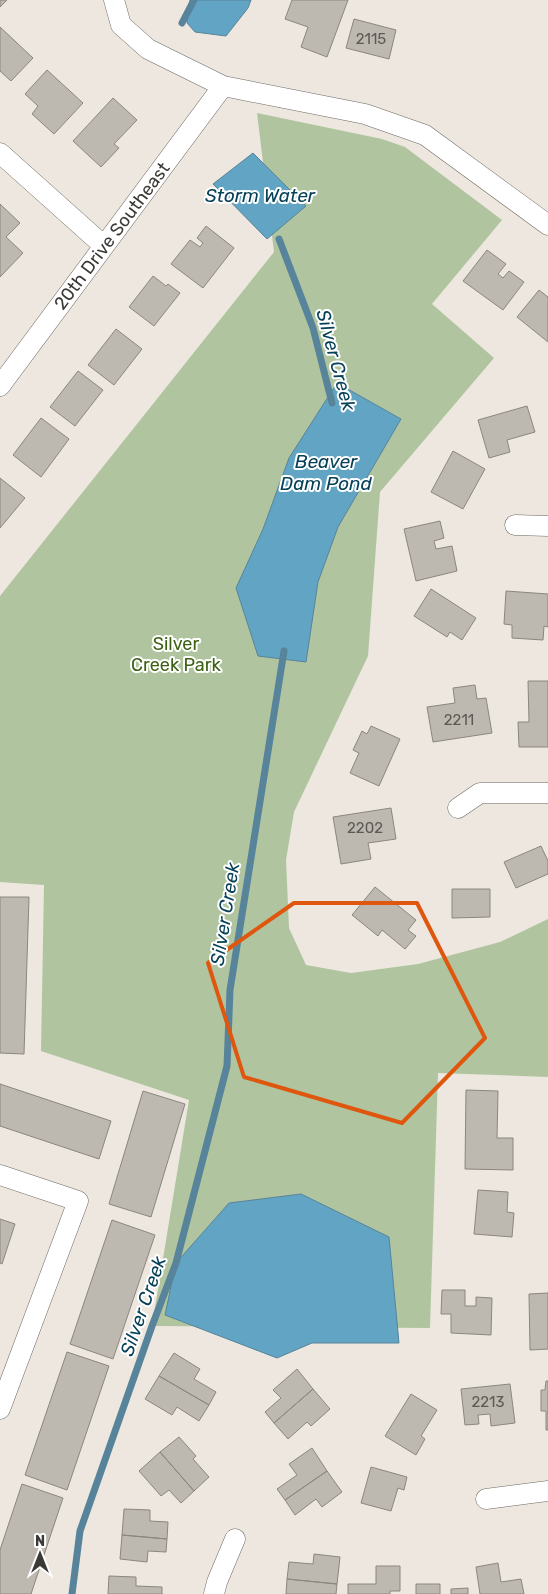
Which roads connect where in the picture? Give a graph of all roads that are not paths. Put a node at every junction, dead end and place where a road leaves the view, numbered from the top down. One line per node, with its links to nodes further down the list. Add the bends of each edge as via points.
1 (114, 0): 2 (street, via 121,25 148,50)
2 (223, 86): 4 (street, via 365,114 425,135); 5 (street, 20th Drive Southeast)
3 (0, 153): 5 (street)
4 (548, 225)
5 (104, 246): 6 (street, 20th Drive Southeast)
6 (0, 386)
7 (515, 525): 8 (street)
8 (548, 526)
9 (548, 793): 10 (street, via 480,793)
10 (458, 808)
11 (0, 1175): 12 (street, via 78,1201)
12 (0, 1409)
13 (548, 1491): 14 (street)
14 (486, 1499)
15 (235, 1539): 16 (street)
16 (214, 1594)

